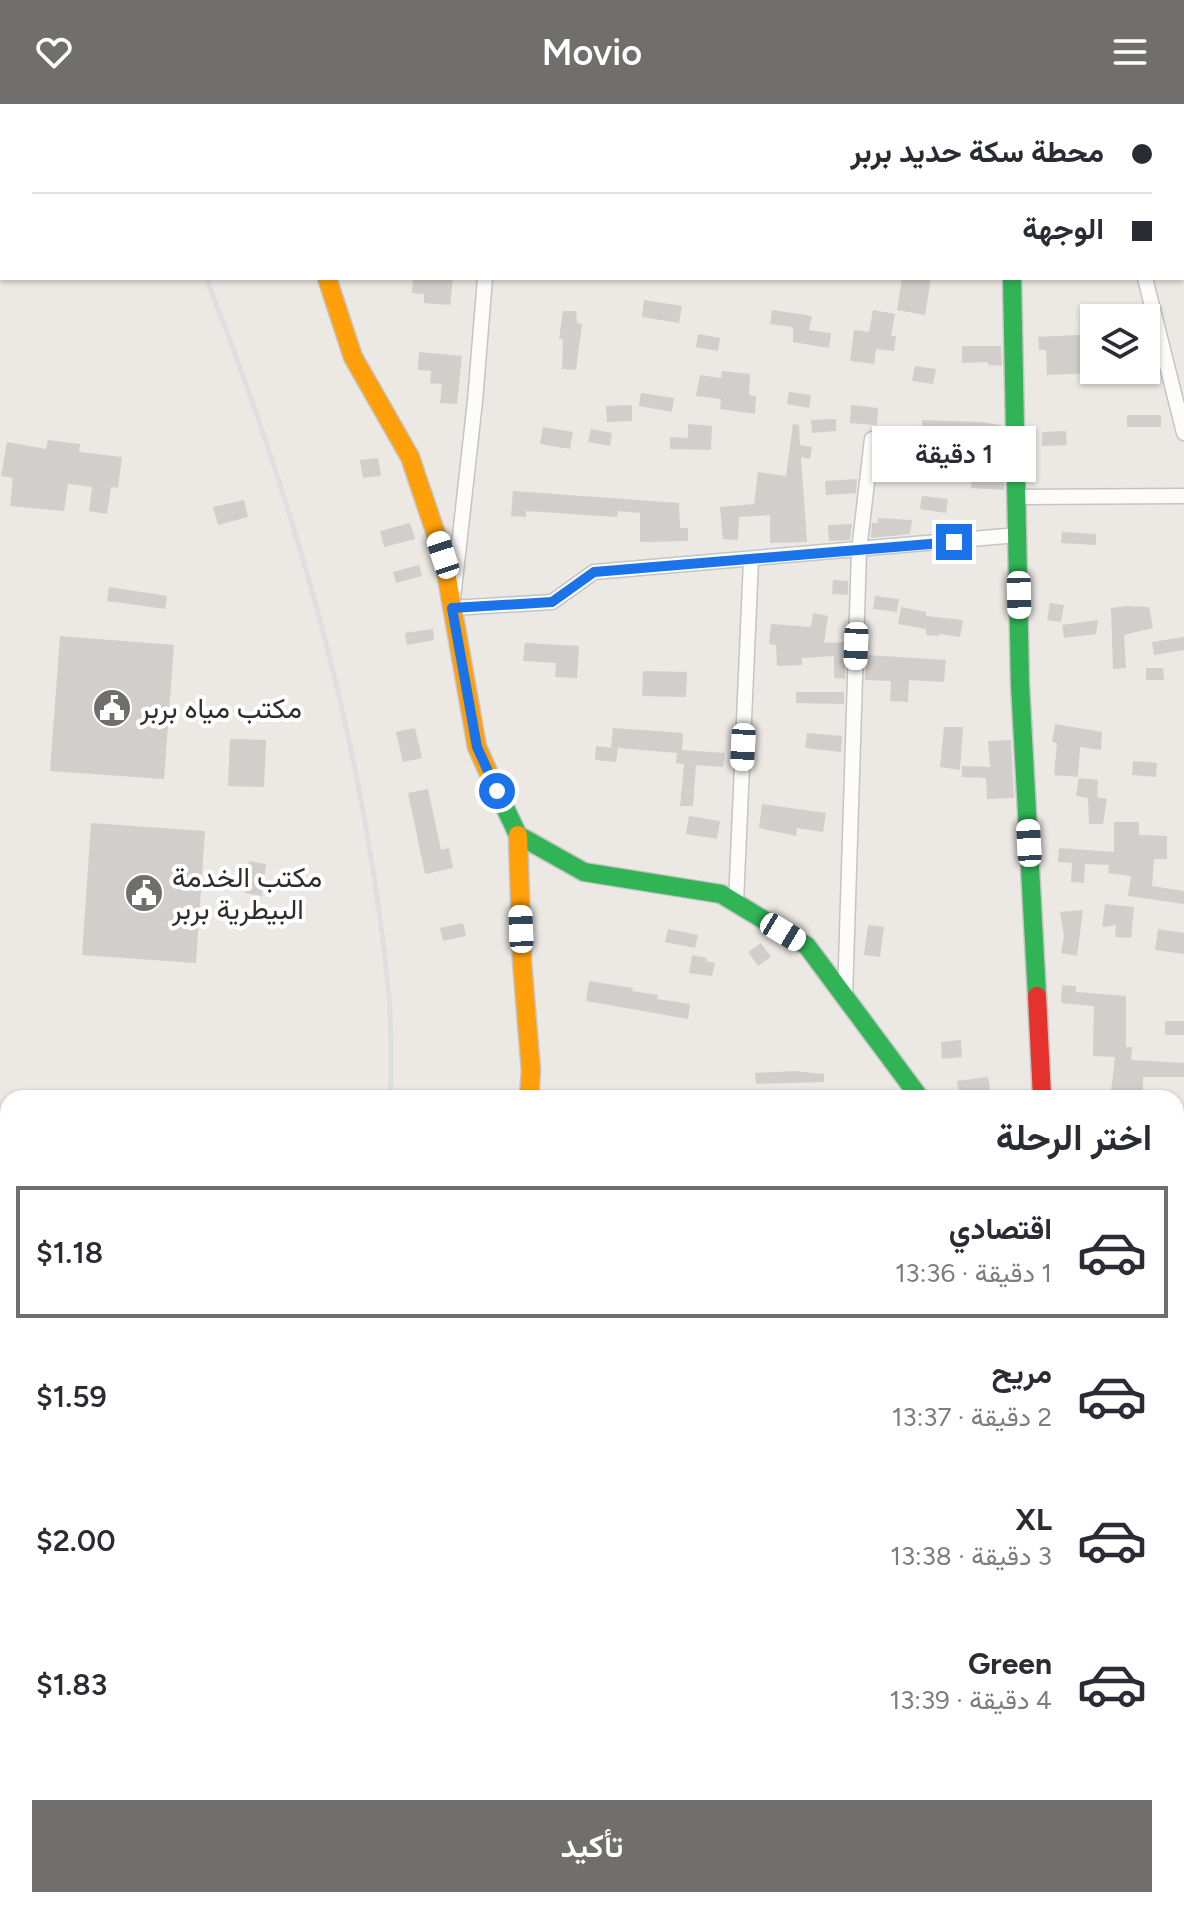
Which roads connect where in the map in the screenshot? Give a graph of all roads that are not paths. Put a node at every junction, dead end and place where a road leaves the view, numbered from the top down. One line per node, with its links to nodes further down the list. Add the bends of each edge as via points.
1 (328, 280): 12 (street, via 353,357 410,457 443,555)
2 (485, 280): 12 (street)
3 (1012, 280): 8 (street)
4 (1146, 280): 5 (street)
5 (1184, 433)
6 (872, 439): 10 (street)
7 (1184, 496): 8 (street)
8 (1017, 497): 9 (street)
9 (1018, 535): 10 (street); 18 (street, via 1020,684)
10 (859, 551): 11 (street); 15 (street)
11 (751, 560): 12 (street, via 594,572 552,602); 14 (street)
12 (452, 608): 13 (street, via 477,747)
13 (518, 835): 14 (street, via 584,872 721,894); 16 (street)
14 (736, 903): 15 (street, via 807,946)
15 (845, 997): 17 (street)
16 (530, 1090)
17 (914, 1090)
18 (1042, 1090)

